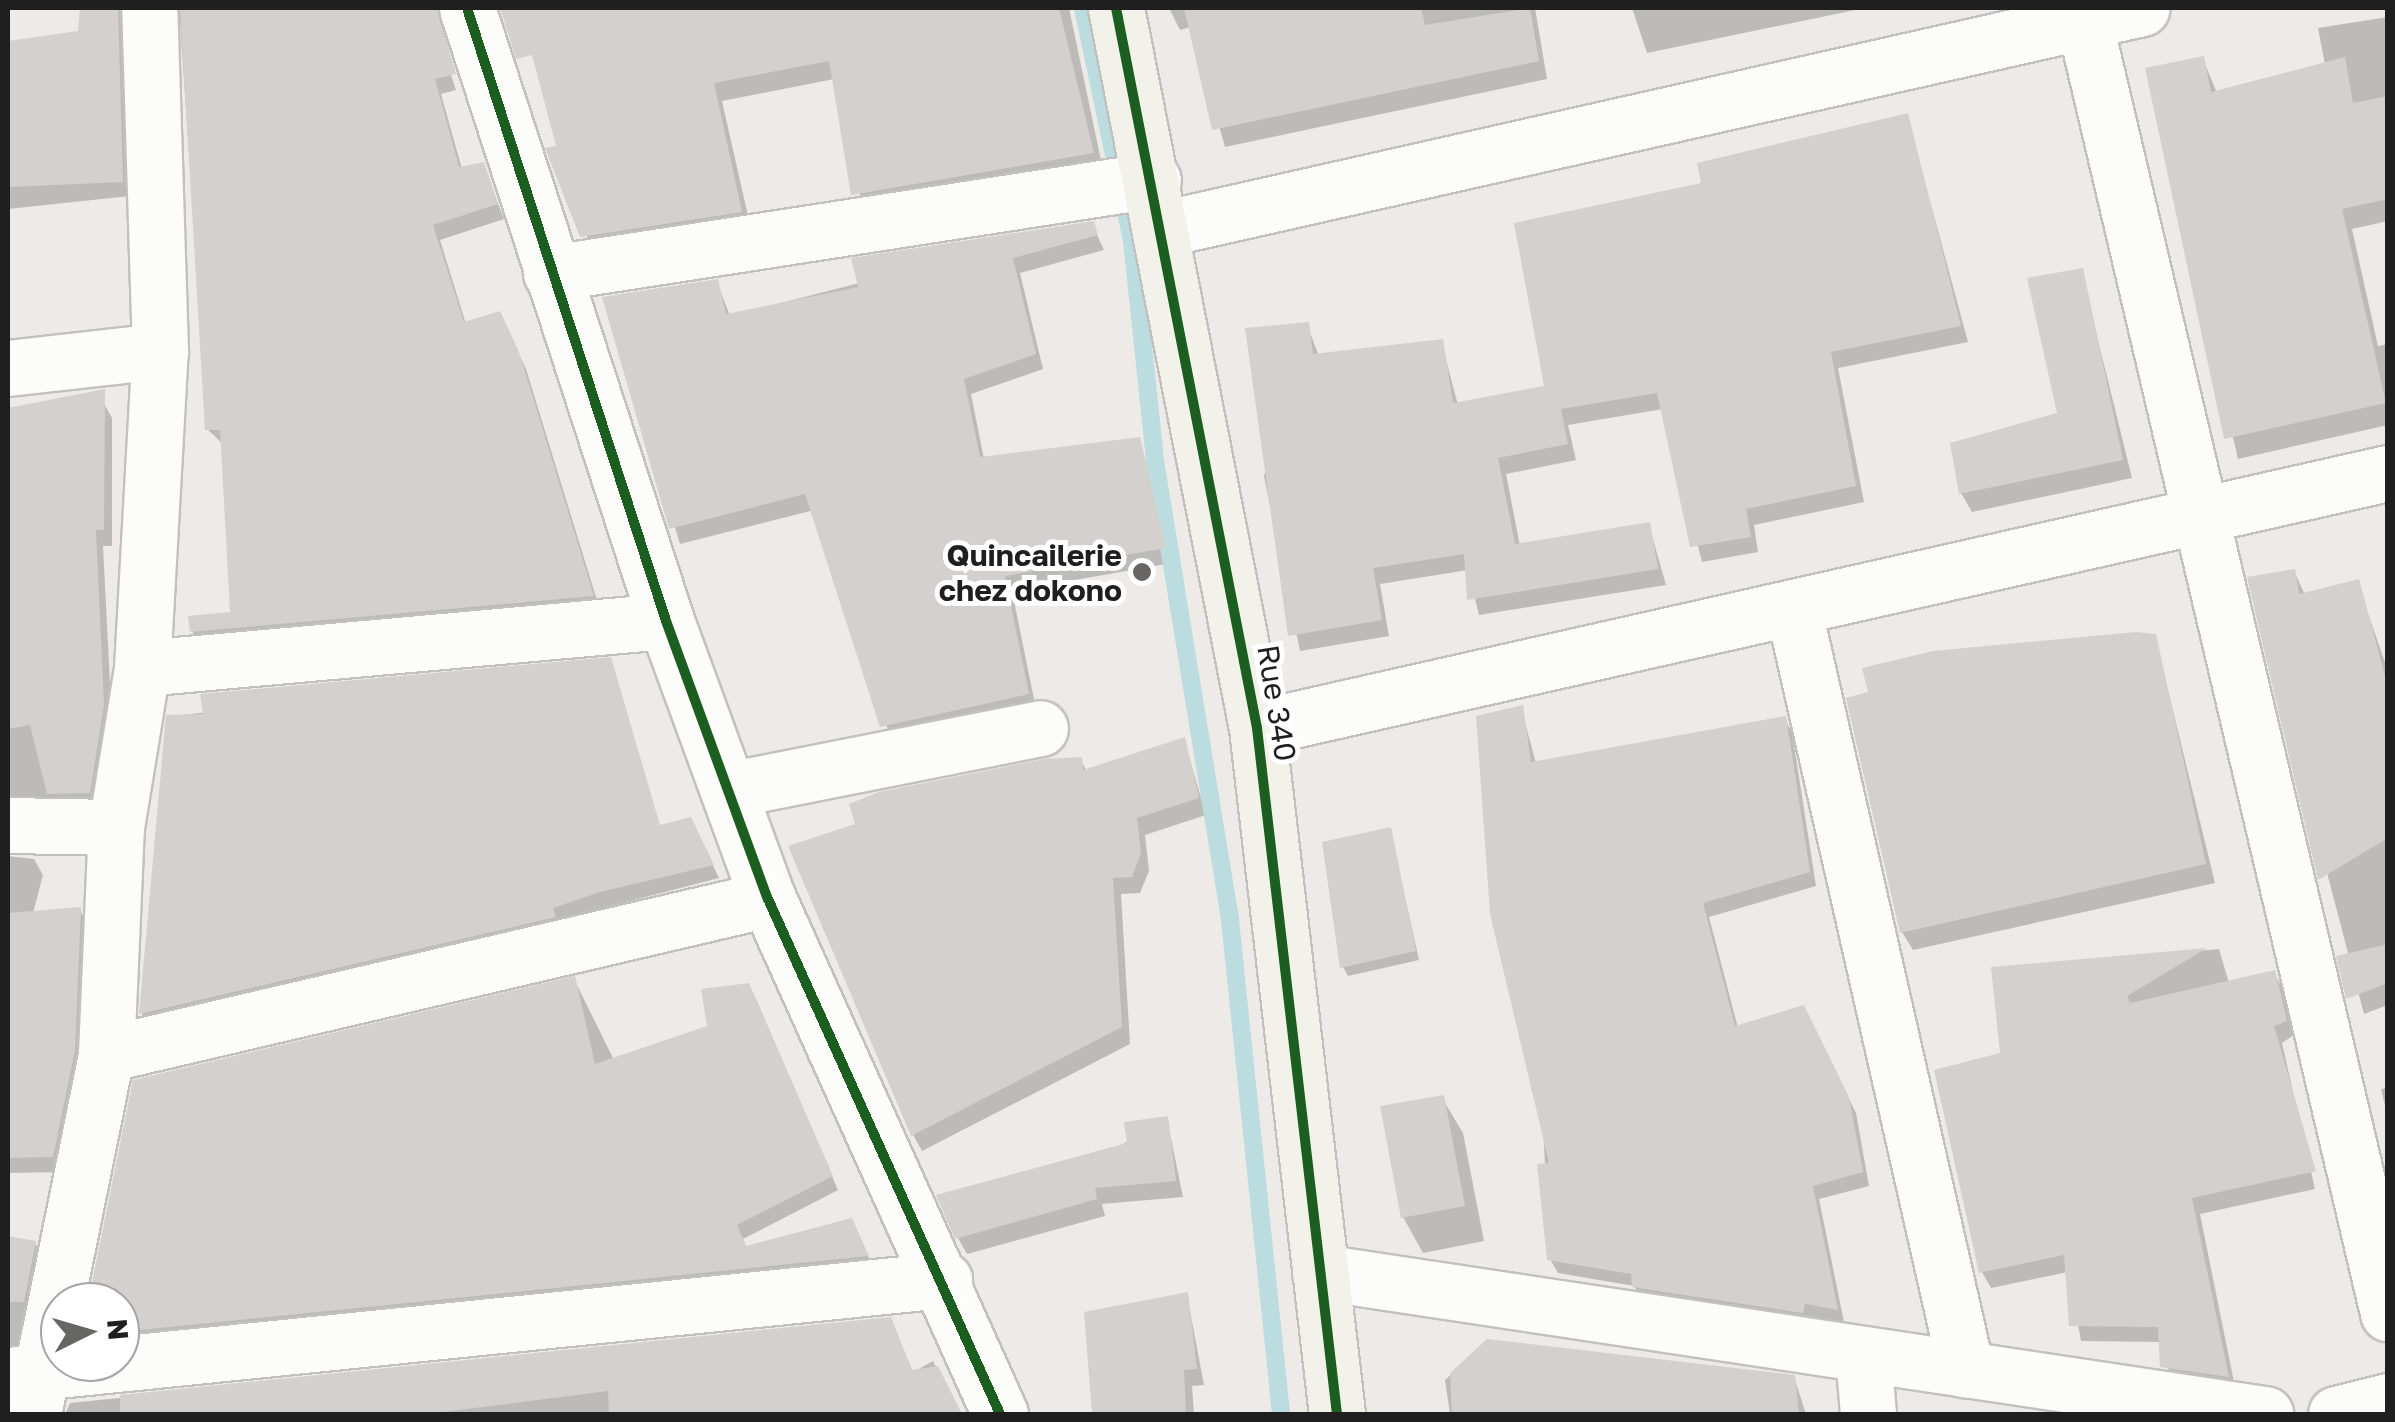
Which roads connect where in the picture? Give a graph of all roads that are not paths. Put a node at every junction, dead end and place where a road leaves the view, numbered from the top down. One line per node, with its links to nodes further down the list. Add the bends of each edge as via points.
1 (149, 8): 8 (street)
2 (467, 8): 7 (street)
3 (1116, 8): 6 (street, Rue 340)
4 (2142, 8): 5 (street)
5 (2082, 14): 6 (street); 11 (street)
6 (1160, 204): 7 (street); 16 (street, Rue 340)
7 (551, 273): 13 (street)
8 (160, 351): 9 (street); 14 (street)
9 (8, 368)
10 (2388, 473): 11 (street)
11 (2200, 515): 12 (street); 24 (street)
12 (1793, 607): 16 (street); 26 (street)
13 (666, 621): 14 (street); 17 (street)
14 (142, 668): 19 (street)
15 (1040, 728): 17 (street)
16 (1258, 728): 22 (street, Rue 340)
17 (728, 790): 20 (street)
18 (8, 825): 19 (street)
19 (116, 826): 21 (street)
20 (768, 900): 21 (street); 23 (street)
21 (106, 1054): 27 (street)
22 (1320, 1272): 25 (street); 30 (street, Rue 340)
23 (944, 1280): 27 (street); 29 (street)
24 (2388, 1314)
25 (1863, 1354): 26 (street); 31 (street)
26 (1966, 1370): 32 (street)
27 (26, 1387)
28 (2388, 1402): 33 (street)
29 (1000, 1414)
30 (1337, 1414)
31 (1868, 1414)
32 (2266, 1414)
33 (2336, 1414)

